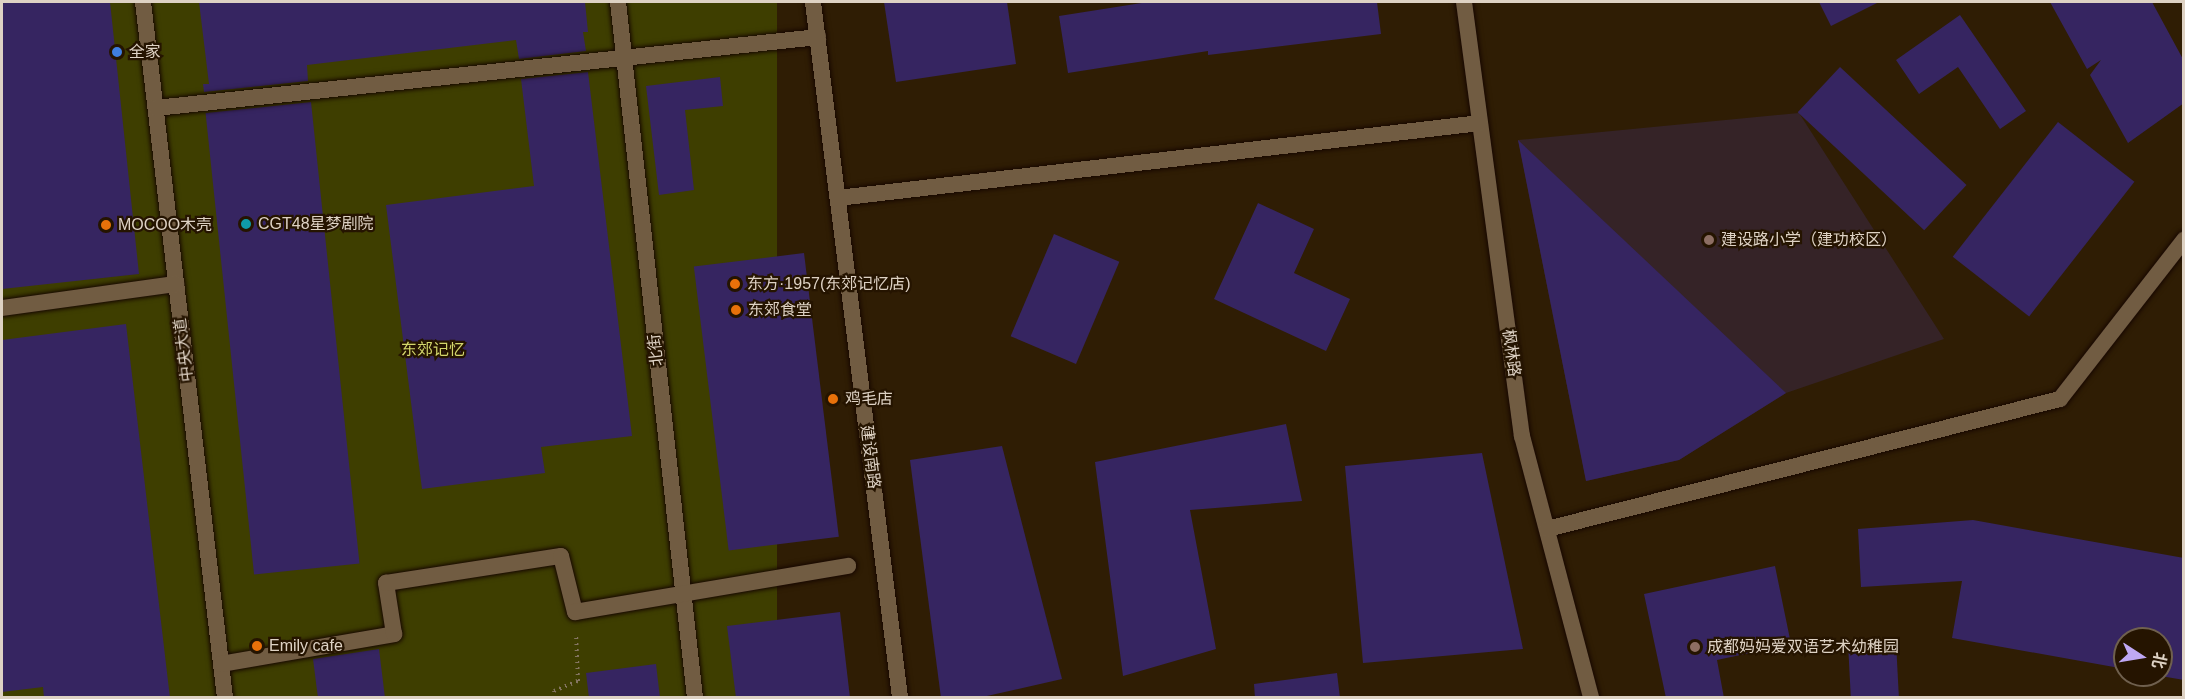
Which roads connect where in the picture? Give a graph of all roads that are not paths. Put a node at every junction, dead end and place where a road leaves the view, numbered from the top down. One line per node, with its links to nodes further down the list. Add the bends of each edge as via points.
1 (143, 2): 7 (street, 中央大道)
2 (618, 2): 6 (street, 北街)
3 (813, 2): 5 (street, 建设南路)
4 (1464, 2): 8 (street, 枫林路)
5 (818, 37): 6 (street); 9 (street, 建设南路)
6 (624, 56): 7 (street); 15 (street, 北街)
7 (156, 108): 11 (street, 中央大道)
8 (1480, 123): 9 (street); 13 (street, 枫林路, via 1522,436)
9 (838, 198): 19 (street, 建设南路)
10 (2184, 240): 13 (street, via 2060,399)
11 (176, 284): 12 (street); 16 (street, 中央大道)
12 (2, 308)
13 (1547, 529): 20 (street, 枫林路)
14 (848, 566): 15 (street)
15 (683, 592): 16 (street, via 574,612 561,556 387,583 394,634); 18 (street, 北街)
16 (221, 664): 17 (street, 中央大道)
17 (225, 698)
18 (695, 698)
19 (900, 698)
20 (1591, 698)

